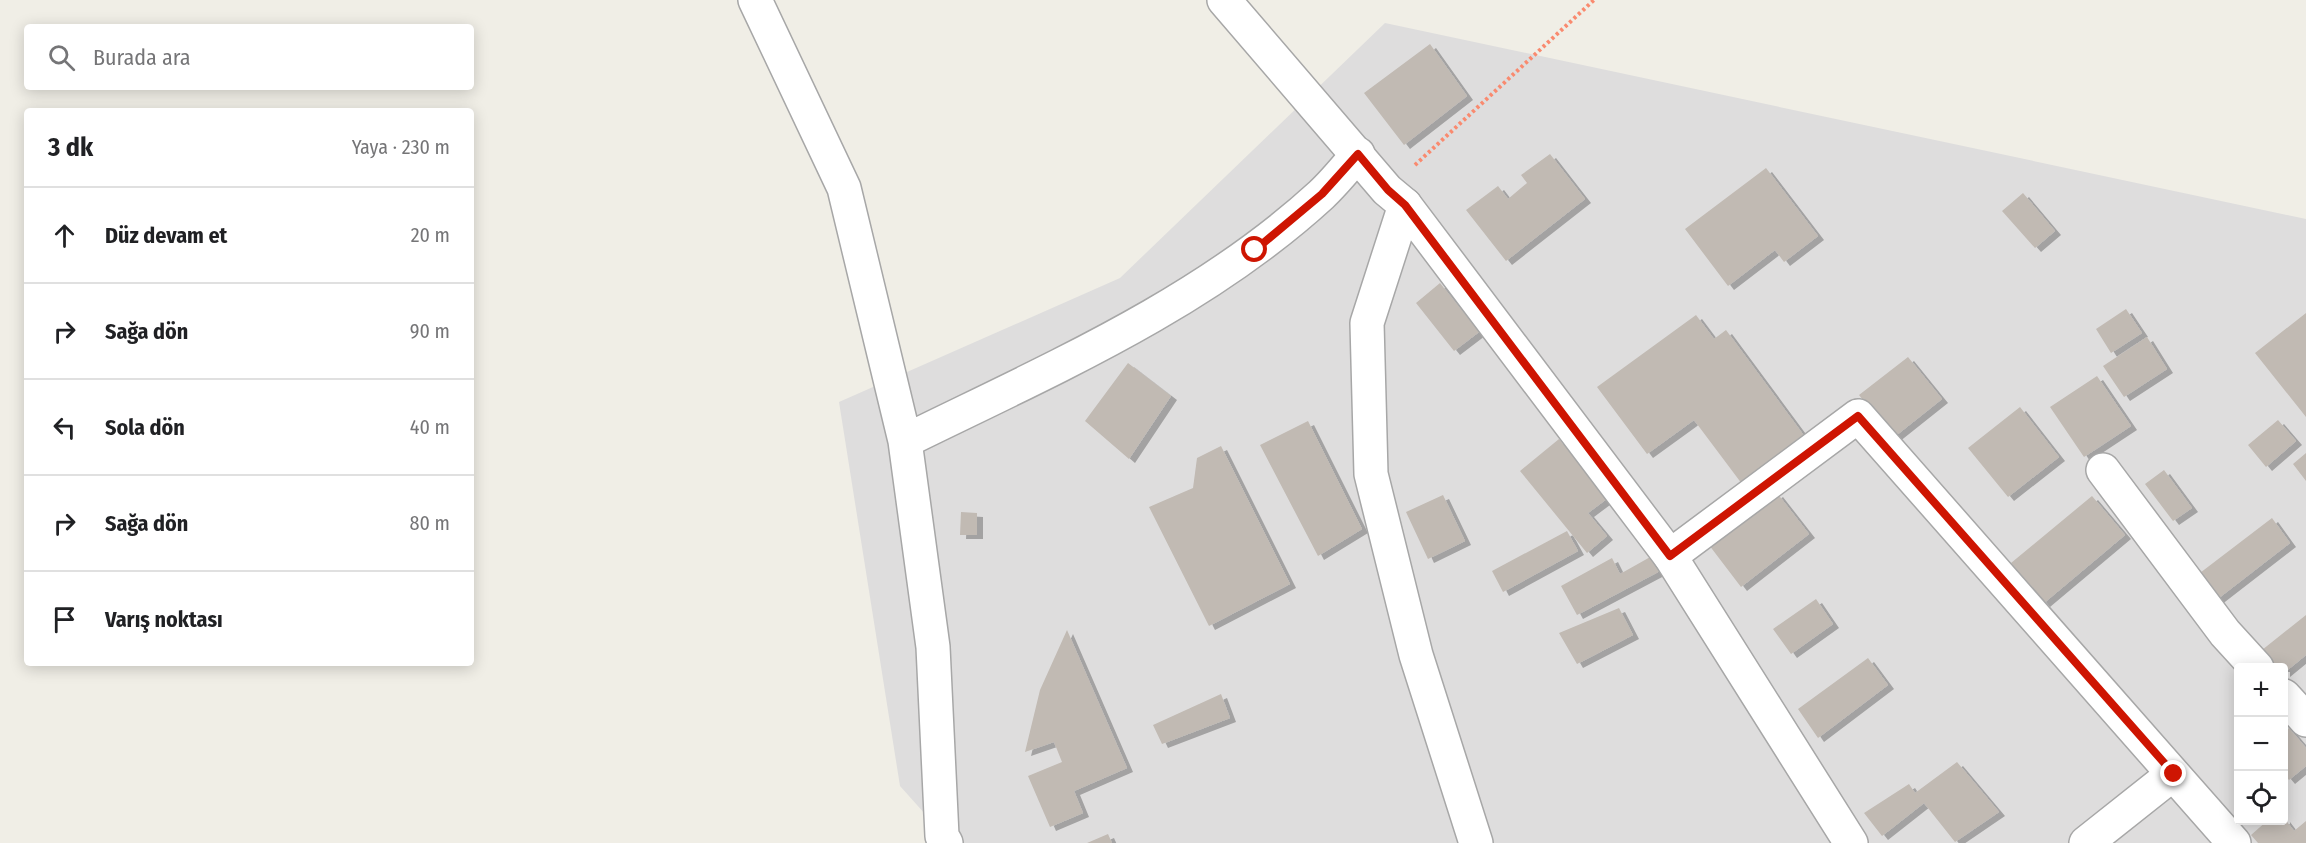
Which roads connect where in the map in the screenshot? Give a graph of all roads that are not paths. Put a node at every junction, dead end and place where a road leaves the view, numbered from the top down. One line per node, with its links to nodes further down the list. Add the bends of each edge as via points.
1 (755, 0): 5 (street, via 844,188)
2 (1224, 0): 3 (street)
3 (1358, 154): 4 (street); 5 (street, via 1322,194 1263,243 1182,300)
4 (1396, 198): 7 (street); 13 (street, via 1367,322 1371,474 1416,655)
5 (905, 441): 12 (street, via 933,647 942,836)
6 (2103, 470): 8 (street, via 2224,633)
7 (1670, 556): 11 (street, via 1858,416); 14 (street)
8 (2252, 663)
9 (2288, 701): 10 (street)
10 (2306, 720)
11 (2174, 774): 15 (street); 16 (street)
12 (946, 843)
13 (1476, 843)
14 (1851, 843)
15 (2086, 843)
16 (2234, 843)

